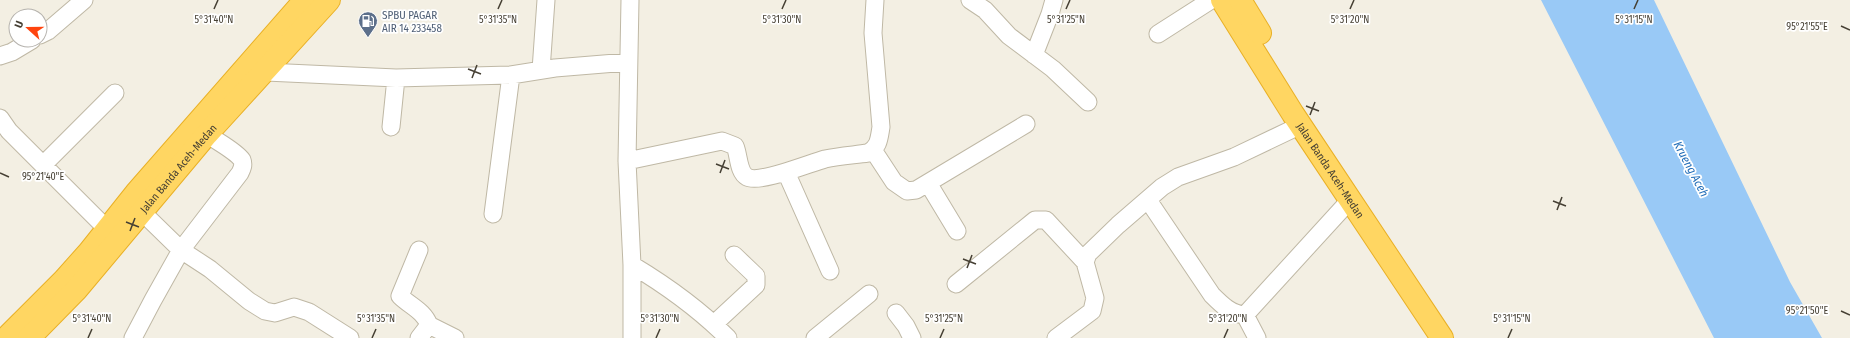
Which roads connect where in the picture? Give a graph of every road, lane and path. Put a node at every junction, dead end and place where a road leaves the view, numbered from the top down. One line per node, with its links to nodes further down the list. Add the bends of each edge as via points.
1 (84, 0): 12 (street)
2 (305, 0): 28 (highway, Jalan Banda Aceh-Medan)
3 (329, 0): 19 (highway, Jalan Banda Aceh-Medan, via 286,46)
4 (546, 0): 18 (street)
5 (630, 0): 17 (street)
6 (875, 0): 29 (street, via 873,33 881,127 879,142)
7 (970, 0): 15 (street, via 985,10 1009,36)
8 (1054, 0): 15 (street)
9 (1211, 0): 13 (street)
10 (1222, 0): 26 (highway, Jalan Banda Aceh-Medan)
11 (1240, 0): 64 (highway, Jalan Banda Aceh-Medan, via 1300,99)
12 (48, 31)
13 (1158, 34)
14 (19, 48): 16 (street)
15 (1034, 55): 23 (street, via 1054,69)
16 (0, 56)
17 (628, 62): 18 (street); 30 (street)
18 (541, 70): 20 (street)
19 (266, 72): 21 (street); 28 (highway, Jalan Banda Aceh-Medan)
20 (511, 75): 21 (street); 37 (street)
21 (396, 78): 27 (street)
22 (115, 93): 31 (street)
23 (1088, 102)
24 (0, 118): 31 (street, via 9,131)
25 (1026, 124): 33 (street)
26 (1302, 125): 34 (highway, Jalan Banda Aceh-Medan); 35 (street, via 1234,157 1178,177)
27 (390, 127)
28 (202, 129): 36 (highway, Jalan Banda Aceh-Medan); 38 (highway, Jalan Banda Aceh-Medan); 40 (street, via 237,155 243,166)
29 (873, 150): 32 (street, via 868,153 826,159); 33 (street, via 894,182 907,191 916,190)
30 (627, 161): 32 (street, via 722,141 735,146 742,170 748,178); 44 (street)
31 (43, 165): 38 (street)
32 (786, 172): 45 (street)
33 (928, 183): 39 (street)
34 (1351, 199): 49 (street); 63 (highway, Jalan Banda Aceh-Medan)
35 (1148, 200): 43 (street, via 1088,254); 49 (street, via 1212,295 1234,313)
36 (142, 212): 40 (street); 53 (highway, Jalan Banda Aceh-Medan, via 78,289)
37 (493, 214)
38 (107, 229): 52 (highway, Jalan Banda Aceh-Medan, via 64,280)
39 (957, 232)
40 (181, 250): 54 (street); 55 (street, via 265,311 275,313 294,307 309,312)
41 (419, 250): 51 (street, via 400,296 420,311 427,320)
42 (734, 255): 50 (street, via 756,276 756,285)
43 (1085, 262): 46 (street, via 1046,220 1035,220); 61 (street, via 1095,304 1092,311)
44 (632, 265): 50 (street, via 666,286); 57 (street)
45 (830, 271)
46 (956, 284)
47 (869, 294): 59 (street)
48 (896, 313): 60 (street)
49 (1246, 315): 62 (street)
50 (714, 324): 58 (street)
51 (424, 332): 56 (street)
52 (6, 338)
53 (29, 338)
54 (133, 338)
55 (350, 338)
56 (455, 338)
57 (632, 338)
58 (728, 338)
59 (815, 338)
60 (912, 338)
61 (1056, 338)
62 (1257, 338)
63 (1442, 338)
64 (1458, 338)

